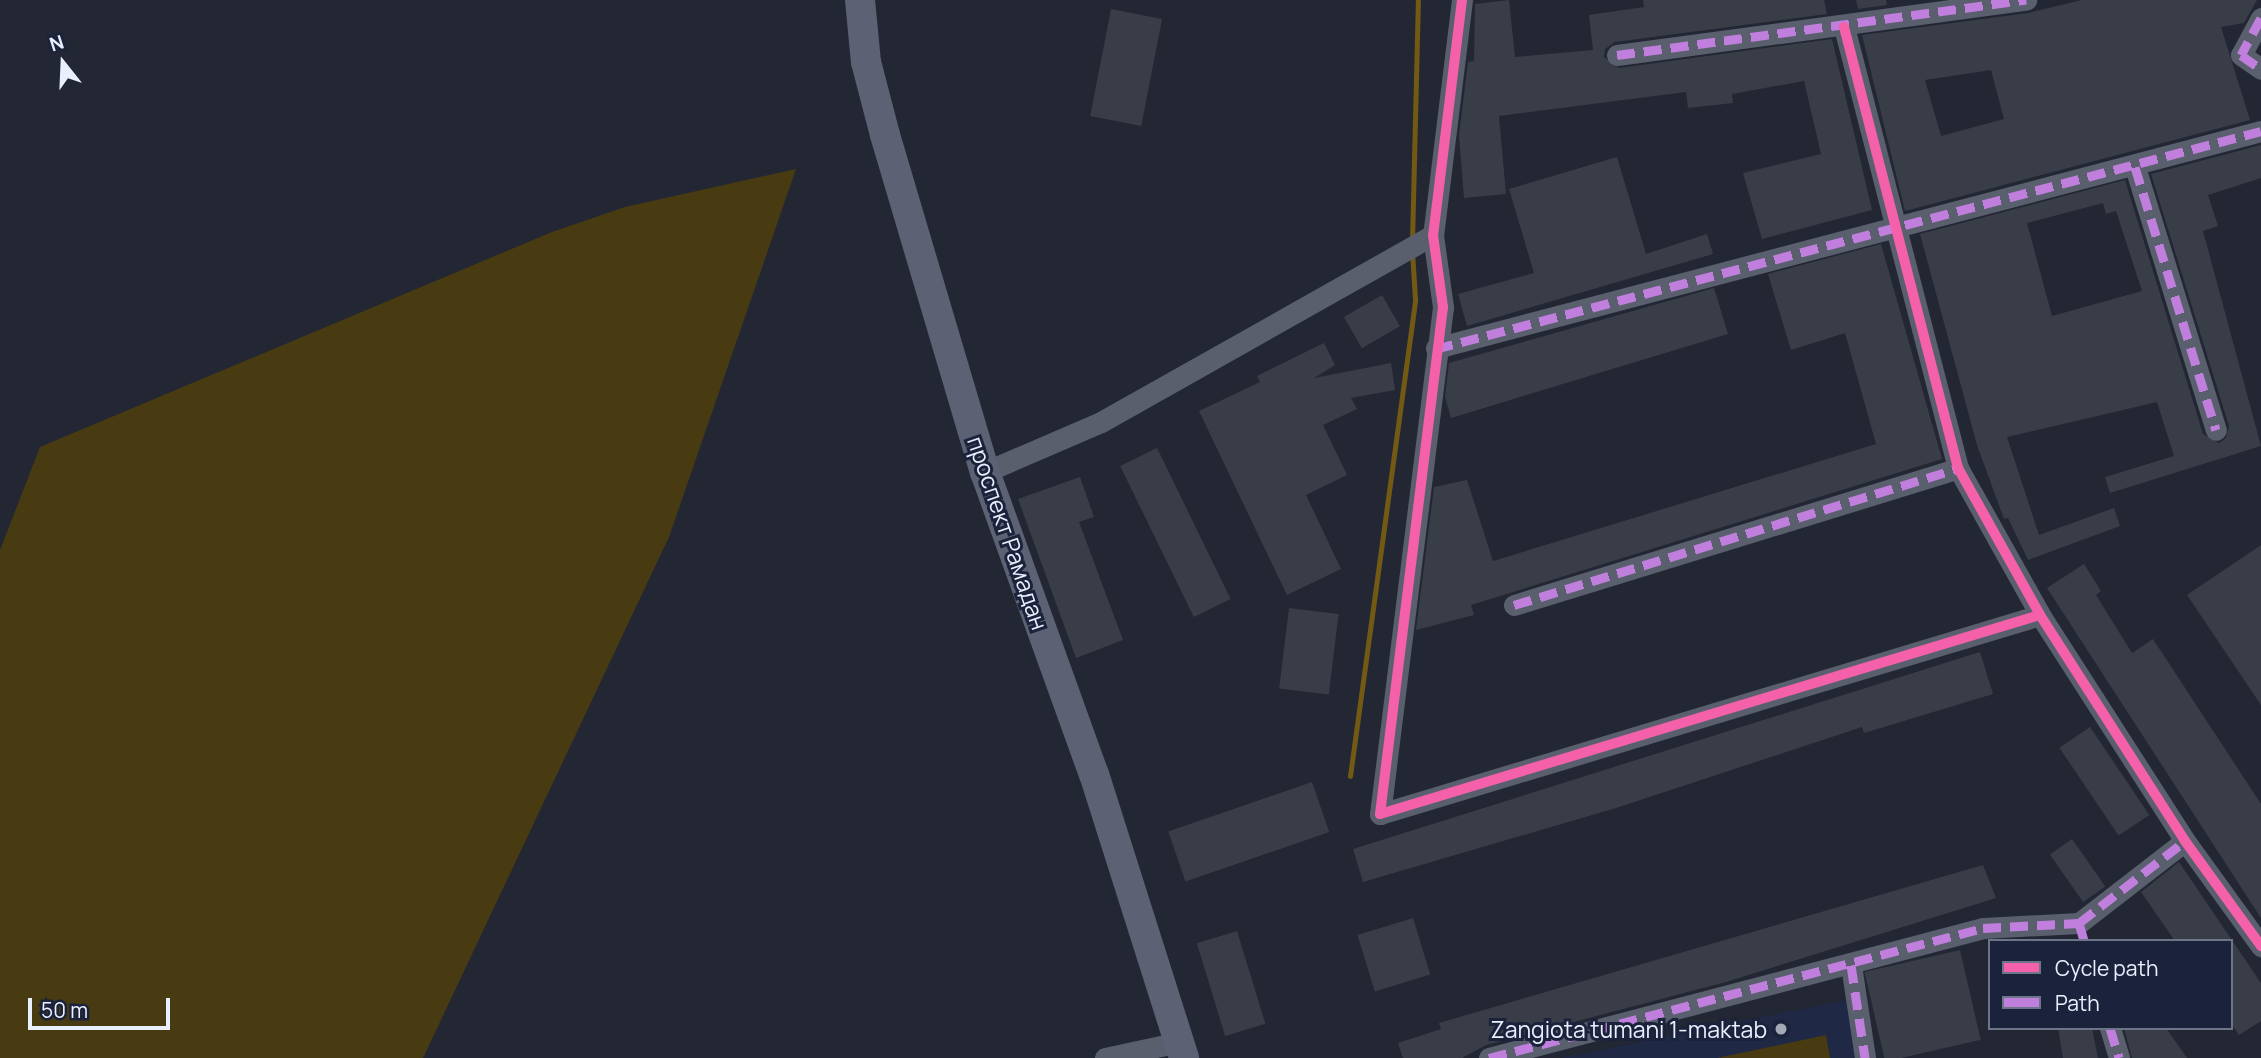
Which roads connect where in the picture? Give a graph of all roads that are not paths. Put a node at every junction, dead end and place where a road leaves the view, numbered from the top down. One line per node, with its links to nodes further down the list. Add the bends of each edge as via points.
1 (860, 0): 15 (main road, проспект Рамадан, via 866,62 885,135)
2 (1462, 0): 11 (street)
3 (2026, 0): 5 (street)
4 (2261, 18): 7 (street, via 2241,55)
5 (1844, 27): 6 (street); 10 (street)
6 (1616, 55)
7 (2261, 69)
8 (2261, 131): 9 (street)
9 (2135, 167): 10 (street); 13 (street)
10 (1892, 225): 12 (street); 14 (street)
11 (1426, 239): 12 (street, via 1443,307); 15 (street, via 1101,422)
12 (1436, 348): 17 (street, via 1380,814)
13 (2216, 430)
14 (1958, 468): 16 (street); 17 (street)
15 (985, 472): 23 (main road, проспект Рамадан, via 1094,774)
16 (1514, 605)
17 (2040, 615): 18 (street)
18 (2185, 842): 19 (street); 20 (street)
19 (2082, 932): 21 (street, via 1983,928)
20 (2261, 947)
21 (1851, 965): 25 (street); 26 (street)
22 (2111, 1030): 27 (street)
23 (1181, 1050): 24 (street)
24 (1105, 1058)
25 (1489, 1058)
26 (1865, 1058)
27 (2119, 1058)

